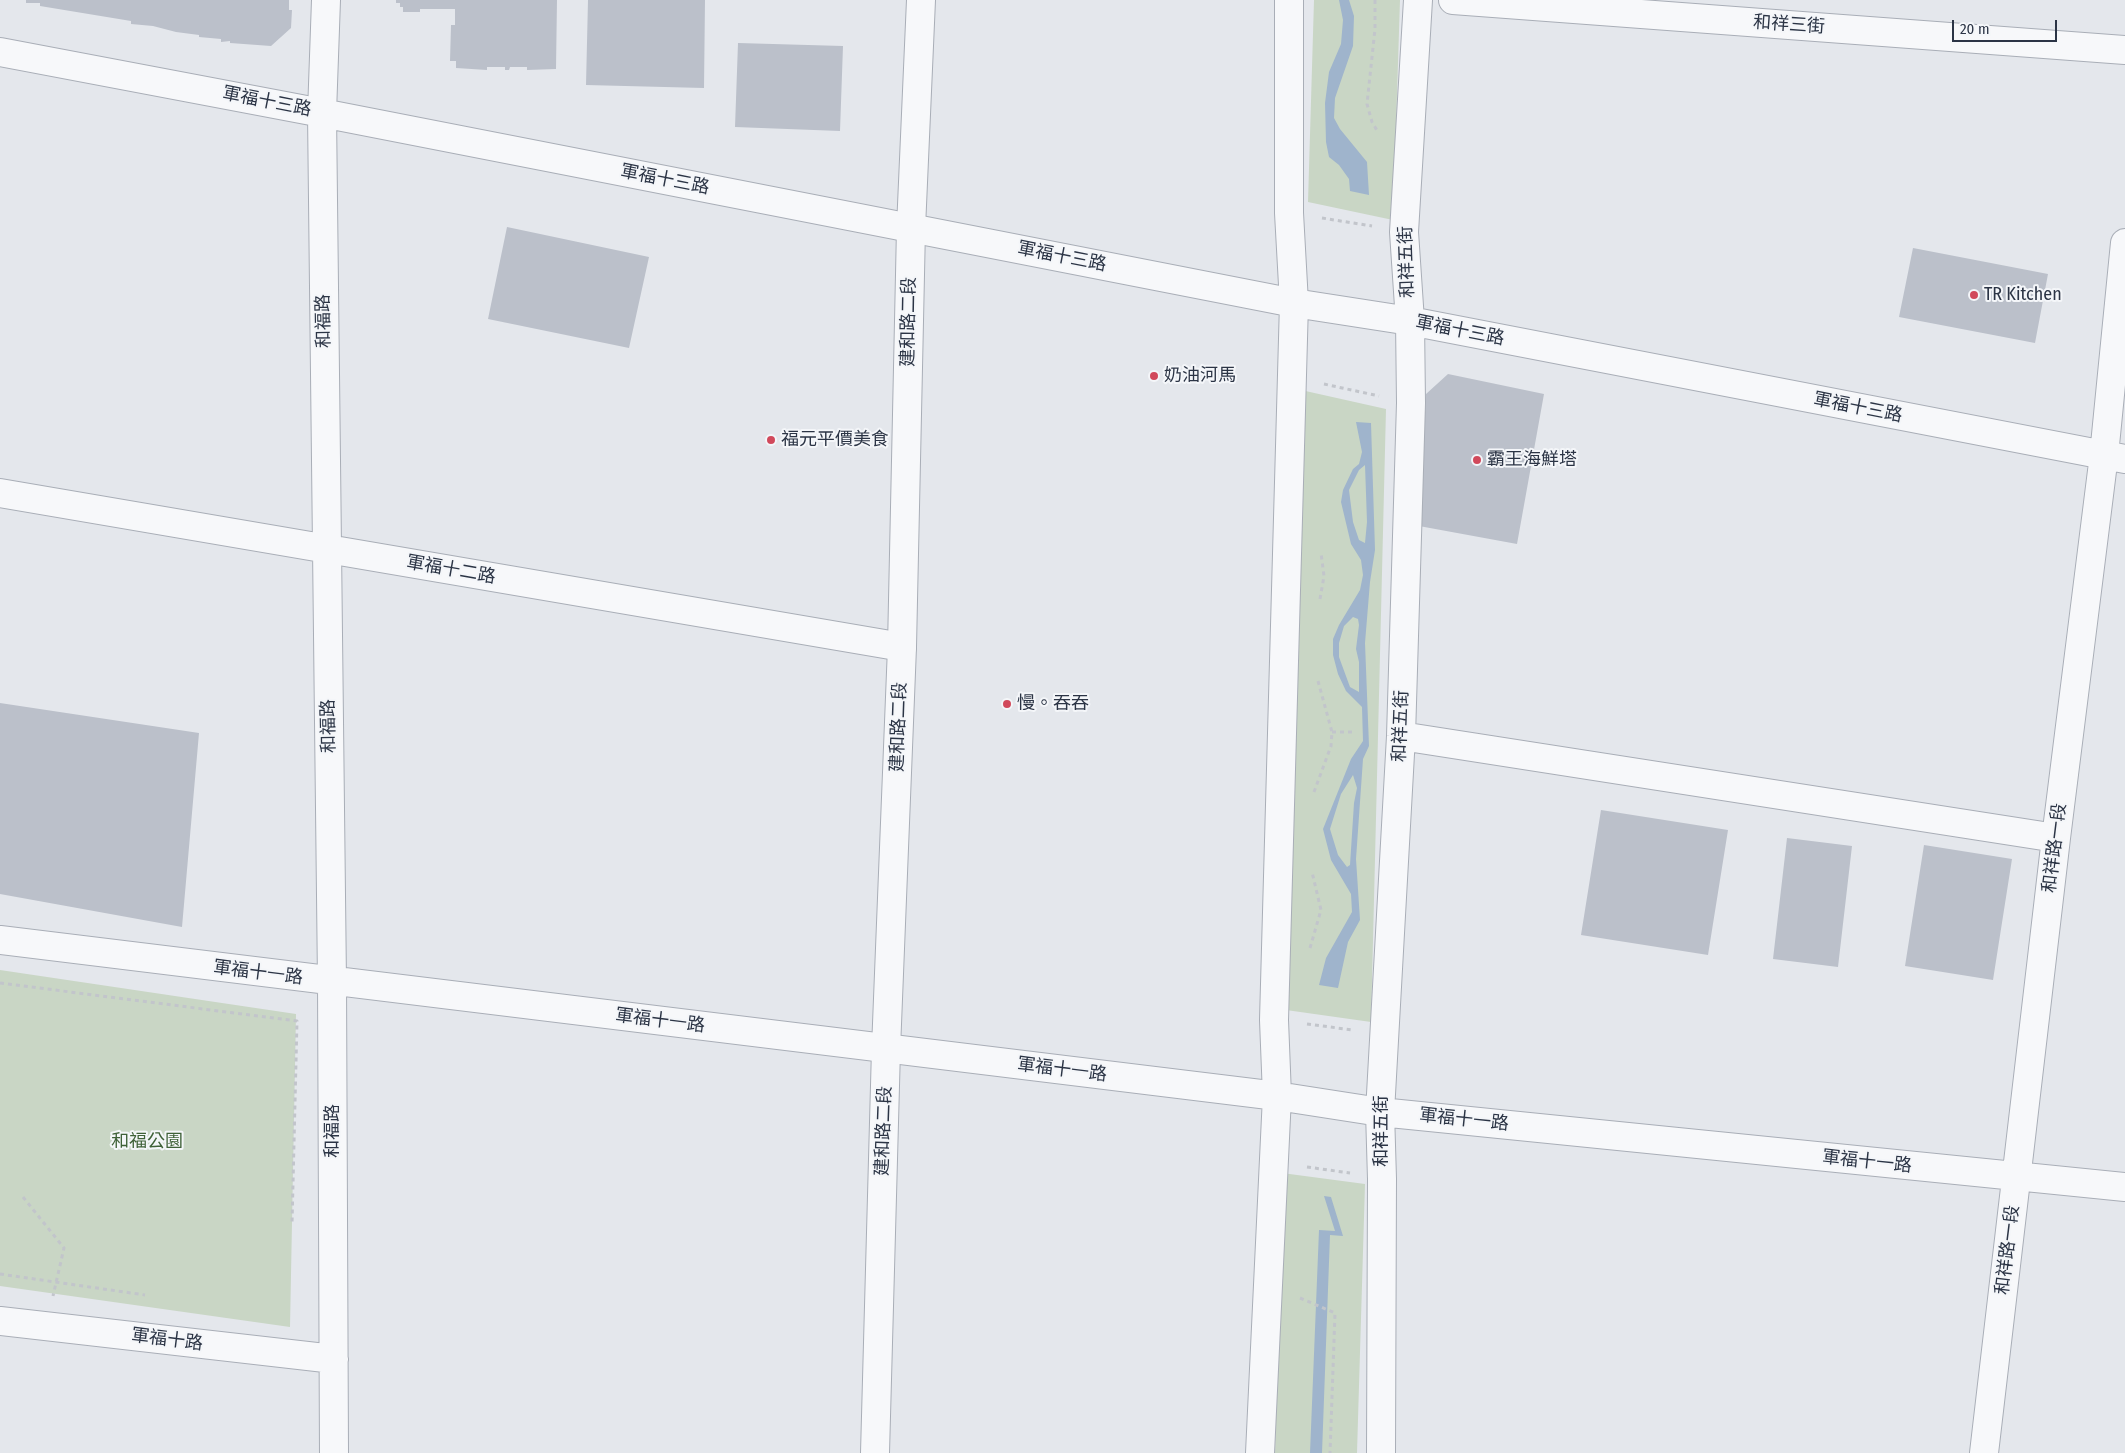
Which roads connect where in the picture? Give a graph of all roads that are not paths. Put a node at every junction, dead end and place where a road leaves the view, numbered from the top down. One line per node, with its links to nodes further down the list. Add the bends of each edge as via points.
1 (326, 0): 8 (street, 和福路)
2 (921, 0): 9 (street, 建和路二段)
3 (1289, 0): 11 (street, via 1289,213)
4 (1418, 0): 12 (street, 和祥五街, via 1404,232)
5 (1453, 0): 6 (street, 和祥三街)
6 (2125, 50)
7 (0, 52): 8 (street, 軍福十三路)
8 (322, 113): 9 (street, 軍福十三路); 15 (street, 和福路)
9 (911, 228): 11 (street, 軍福十三路); 16 (street, 建和路二段)
10 (2125, 243): 13 (street, 和祥路一段)
11 (1294, 303): 12 (street, 軍福十三路); 22 (street, via 1274,1020)
12 (1410, 321): 13 (street, 軍福十三路); 17 (street, 和祥五街, via 1411,403)
13 (2115, 457): 18 (street, 和祥路一段)
14 (0, 493): 15 (street, 軍福十二路)
15 (326, 549): 16 (street, 軍福十二路); 20 (street, 和福路)
16 (902, 647): 21 (street, 建和路二段)
17 (1401, 736): 18 (street); 23 (street, 和祥五街)
18 (2056, 838): 24 (street, 和祥路一段)
19 (0, 940): 20 (street, 軍福十一路)
20 (332, 982): 21 (street, 軍福十一路); 27 (street, 和福路)
21 (886, 1049): 22 (street, 軍福十一路); 29 (street, 建和路二段)
22 (1277, 1096): 23 (street, 軍福十一路); 30 (street)
23 (1380, 1112): 24 (street, 軍福十一路); 31 (street, 和祥五街)
24 (2016, 1177): 25 (street, 軍福十一路); 32 (street, 和祥路一段)
25 (2125, 1187)
26 (0, 1321): 27 (street, 軍福十路)
27 (334, 1359): 28 (street, 和福路)
28 (334, 1453)
29 (875, 1453)
30 (1260, 1453)
31 (1381, 1453)
32 (1984, 1453)

